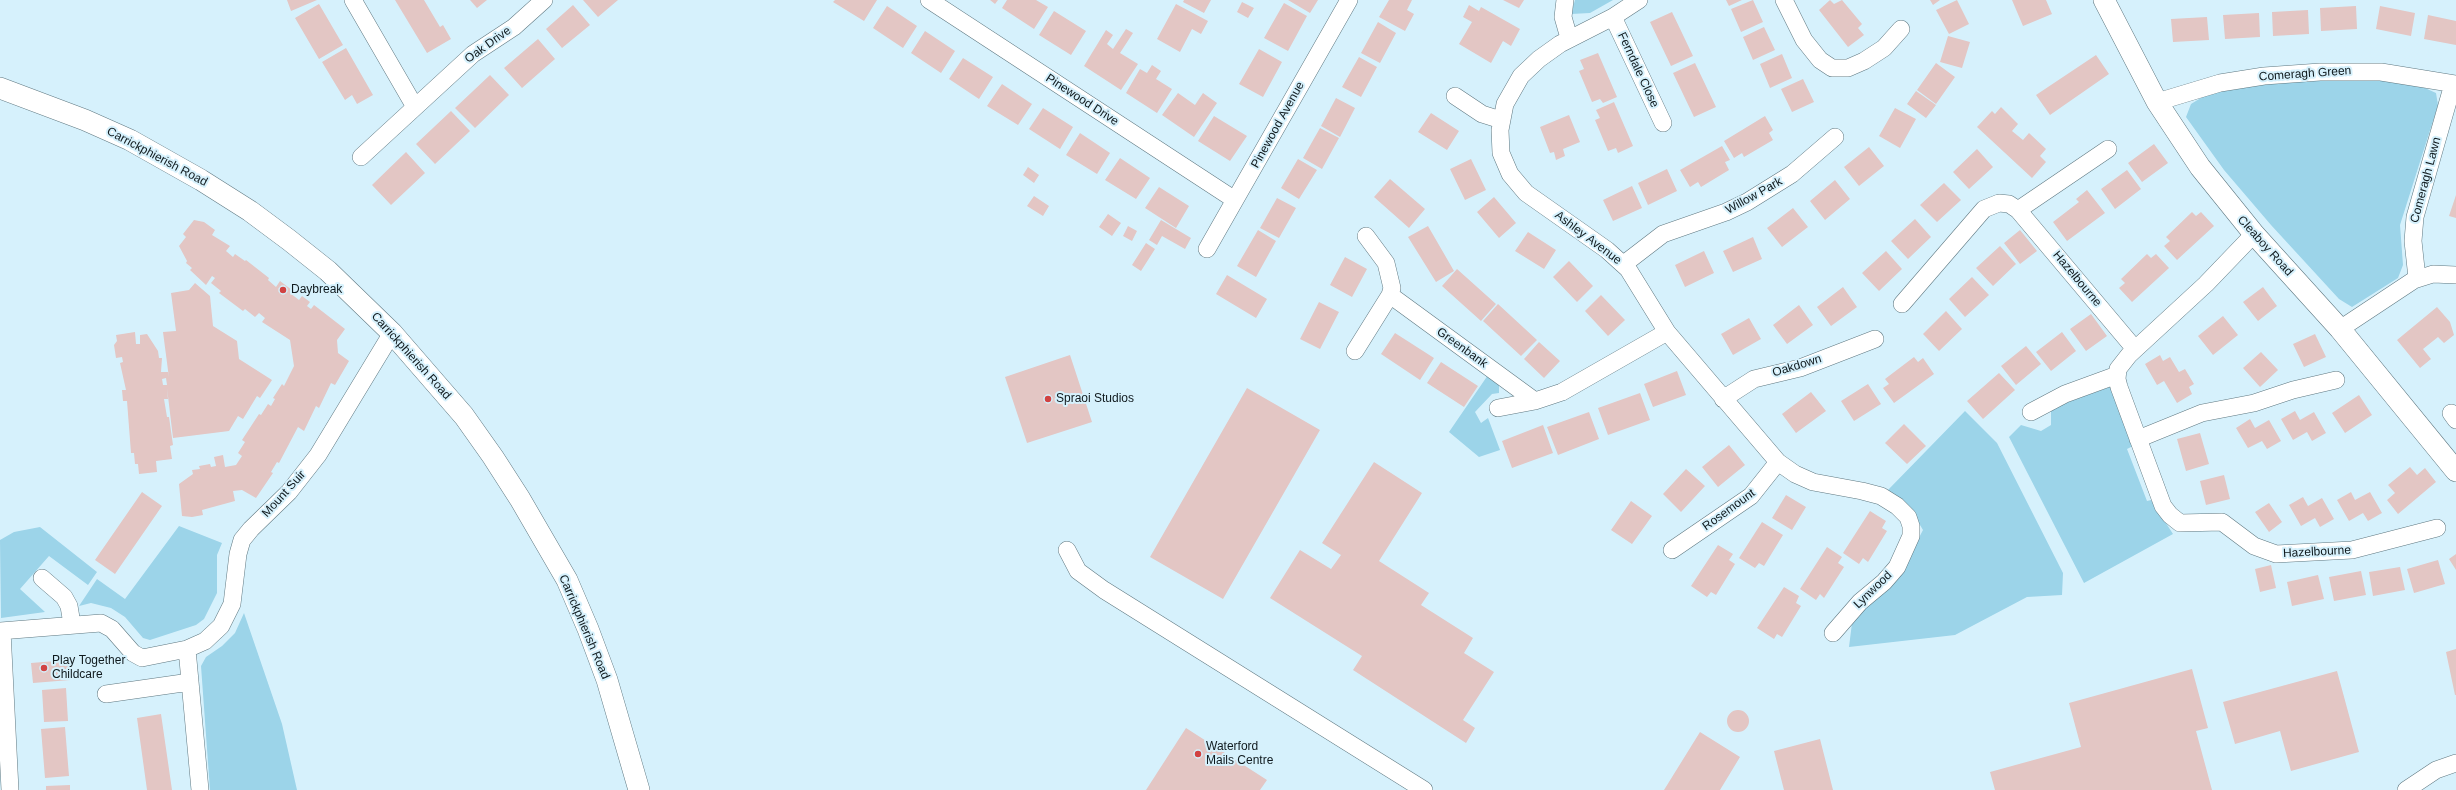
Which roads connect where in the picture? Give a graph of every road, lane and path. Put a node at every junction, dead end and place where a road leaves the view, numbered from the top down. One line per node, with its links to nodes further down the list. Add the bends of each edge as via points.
1 (354, 0): 16 (street)
2 (544, 0): 16 (street, Oak Drive, via 514,26 483,46)
3 (929, 0): 22 (street, Pinewood Drive)
4 (1349, 0): 22 (street, Pinewood Avenue)
5 (1565, 0): 11 (street, via 1563,17)
6 (1639, 0): 9 (street, Ashley Avenue)
7 (1784, 0): 10 (street, via 1813,53 1832,68 1848,68 1869,59 1884,48)
8 (2104, 0): 15 (street, Cleaboy Road)
9 (1613, 17): 11 (street, Ashley Avenue); 18 (street, Ferndale Close)
10 (1901, 29)
11 (1569, 38): 17 (street, Ashley Avenue, via 1539,59 1521,76 1509,93)
12 (2454, 84): 15 (street, Comeragh Green, via 2380,72 2286,74 2220,83); 29 (street, Comeragh Lawn, via 2415,217 2413,247)
13 (0, 88): 34 (street, Carrickphierish Road, via 86,120 130,140 201,180 289,240 339,282)
14 (1455, 96): 17 (street, via 1477,111)
15 (2157, 102): 24 (street, Cleaboy Road, via 2200,167)
16 (415, 107): 21 (street, Oak Drive)
17 (1501, 120): 27 (street, Ashley Avenue, via 1501,153 1518,185)
18 (1663, 123)
19 (1835, 137): 27 (street, Willow Park, via 1792,174 1747,202 1663,234)
20 (2108, 149): 23 (street)
21 (360, 157)
22 (1235, 200): 26 (street, Pinewood Avenue)
23 (2018, 210): 31 (street, Hazelbourne, via 2009,204 1999,203 1984,208); 36 (street, Hazelbourne)
24 (2254, 234): 32 (street, Cleaboy Road); 36 (street, via 2200,290)
25 (1366, 236): 30 (street, via 1377,248 1388,267 1392,284)
26 (1207, 249)
27 (1624, 264): 33 (street, Ashley Avenue)
28 (2456, 275): 29 (street, via 2433,274)
29 (2417, 278): 32 (street)
30 (1390, 295): 37 (street); 41 (street, Greenbank)
31 (1902, 304)
32 (2340, 329): 46 (street, Cleaboy Road)
33 (1667, 332): 40 (street, Ashley Avenue); 41 (street, via 1571,388)
34 (392, 333): 55 (street, Mount Suir, via 318,455 288,492 242,540 238,554 235,591 224,621 205,641); 61 (street, Carrickphierish Road, via 464,416 520,499 567,580 607,680)
35 (1875, 339): 40 (street, Oakdown, via 1800,368 1754,379)
36 (2135, 349): 38 (street, via 2121,363)
37 (1355, 351)
38 (2117, 375): 43 (street, via 2065,394); 44 (street, Hazelbourne, via 2120,391)
39 (2336, 380): 44 (street, via 2254,403 2202,413)
40 (1723, 399): 45 (street, Ashley Avenue)
41 (1535, 402): 42 (street)
42 (1498, 408)
43 (2031, 412)
44 (2138, 439): 48 (street, Hazelbourne, via 2160,498 2170,515 2184,524 2222,522 2254,546 2268,552 2299,554 2352,550)
45 (1778, 462): 47 (street, Ashley Avenue, via 1813,482); 50 (street, Rosemount, via 1752,496)
46 (2456, 471)
47 (1872, 493): 54 (street, Lynwood, via 1889,500 1903,511 1910,522 1911,536 1891,575 1860,602)
48 (2437, 528)
49 (1067, 550): 62 (street, via 1078,571 1104,590)
50 (1672, 550)
51 (42, 578): 52 (street, via 64,597 69,606)
52 (72, 624): 53 (street, Mount Suir); 55 (street, Mount Suir, via 105,624 117,633 133,653 142,658)
53 (1, 631): 59 (street, Mount Suir)
54 (1833, 634)
55 (187, 649): 56 (street)
56 (190, 682): 57 (street); 60 (street)
57 (106, 694)
58 (2456, 763): 63 (street, via 2436,770)
59 (10, 790)
60 (200, 790)
61 (639, 790)
62 (1424, 790)
63 (2406, 790)

